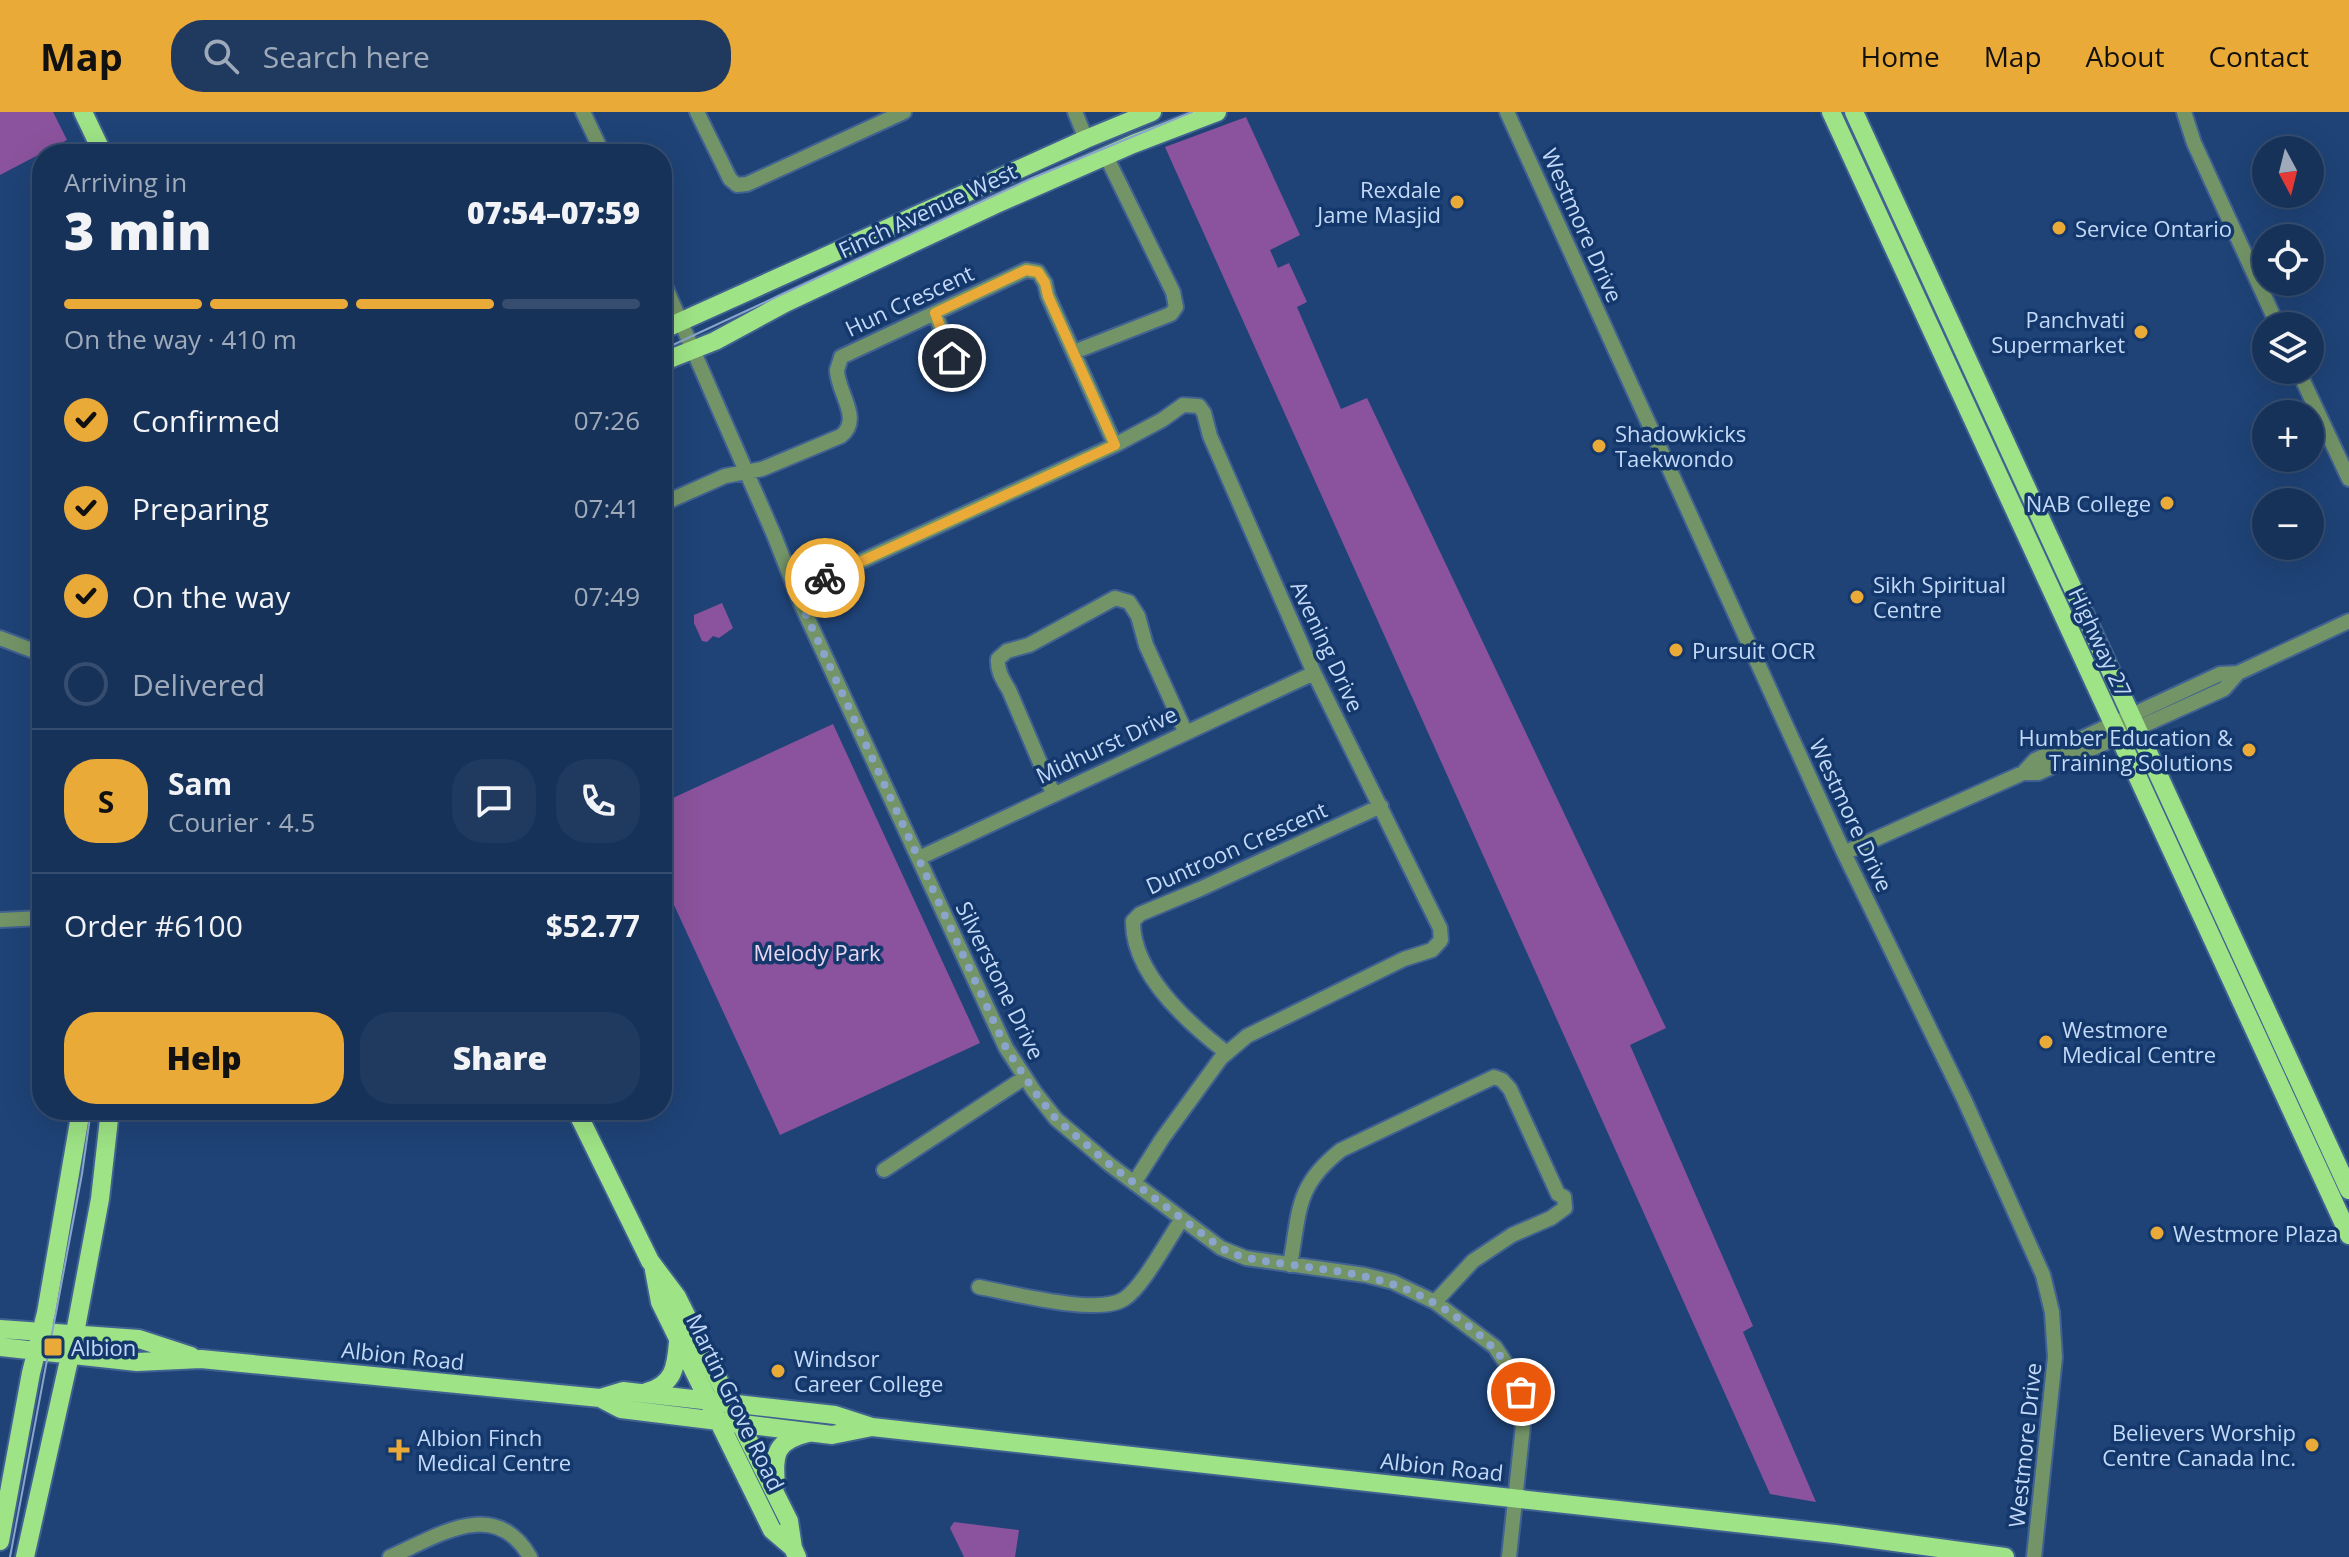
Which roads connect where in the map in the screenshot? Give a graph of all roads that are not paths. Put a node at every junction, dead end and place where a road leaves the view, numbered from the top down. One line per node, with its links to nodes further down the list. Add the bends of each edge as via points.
1 (83, 112): 13 (main road)
2 (583, 112): 14 (street)
3 (697, 112): 4 (street, via 737,185)
4 (904, 112)
5 (1075, 112): 12 (street)
6 (1152, 112): 12 (main road, Finch Avenue West)
7 (1217, 112): 15 (main road, Finch Avenue West)
8 (1507, 112): 40 (street, Westmore Drive)
9 (1831, 112): 36 (main road, Highway 27)
10 (1854, 112): 35 (main road, Highway 27)
11 (2184, 112): 17 (street)
12 (1086, 139): 19 (main road, Finch Avenue West)
13 (98, 144)
14 (598, 144)
15 (1106, 156): 21 (main road, Finch Avenue West); 22 (street, via 1176,307 1171,314)
16 (672, 302): 19 (street, Silverstone Drive)
17 (2272, 312)
18 (935, 313): 22 (street, Hun Crescent, via 1026,270 1038,272); 24 (street); 27 (street, Hun Crescent, via 841,357 837,371 851,420 849,431)
19 (681, 322): 20 (main road, Finch Avenue West); 21 (street, Silverstone Drive)
20 (672, 326)
21 (693, 349): 23 (main road, Finch Avenue West); 27 (street, Silverstone Drive)
22 (1074, 352): 26 (street, Hun Crescent)
23 (672, 358)
24 (960, 378)
25 (2305, 384): 28 (street)
26 (1115, 445): 30 (street, Avening Drive); 34 (street, Avening Drive, via 1183,405 1199,406)
27 (747, 473): 29 (street, via 720,478); 30 (street, Silverstone Drive)
28 (2349, 479)
29 (672, 500)
30 (796, 591): 41 (street, Silverstone Drive)
31 (2349, 621): 35 (street, via 2238,673 2224,689)
32 (0, 638): 33 (street)
33 (32, 650)
34 (1314, 673): 37 (street, Midhurst Drive); 39 (street, Avening Drive)
35 (2135, 722): 36 (street); 51 (main road, Highway 27)
36 (2115, 730): 40 (street, via 2038,773 2023,773); 53 (main road, Highway 27)
37 (1185, 731): 38 (street, Midhurst Drive); 38 (street, via 1138,616 1129,602 1115,598 998,659 1001,678)
38 (1053, 793): 41 (street, Midhurst Drive)
39 (1381, 806): 44 (street, Avening Drive, via 1441,940 1432,950 1286,1015); 44 (street, Duntroon Crescent, via 1133,921 1132,934 1143,961 1163,994 1182,1017)
40 (1844, 853): 83 (street, Westmore Drive, via 2043,1275 2055,1357)
41 (919, 858): 45 (street, Silverstone Drive)
42 (32, 918): 43 (street)
43 (0, 920)
44 (1227, 1053): 50 (street, Avening Drive)
45 (1024, 1078): 49 (street); 50 (street, Silverstone Drive, via 1056,1119)
46 (80, 1120): 59 (main road)
47 (109, 1120): 60 (main road)
48 (581, 1120): 55 (main road, Martin Grove Road)
49 (884, 1170)
50 (1134, 1183): 52 (street, Silverstone Drive)
51 (2349, 1190)
52 (1182, 1219): 54 (street, Silverstone Drive, via 1234,1255); 56 (street, via 1132,1292 1116,1303 1093,1307)
53 (2349, 1235)
54 (1290, 1265): 57 (street, Silverstone Drive, via 1393,1282); 57 (street, via 1298,1207 1325,1163 1341,1150 1494,1077 1510,1089 1565,1208 1484,1253)
55 (654, 1268): 61 (main road, Martin Grove Road, via 660,1302); 69 (main road, Martin Grove Road, via 677,1297)
56 (979, 1287)
57 (1435, 1302): 75 (street, Silverstone Drive, via 1495,1347 1515,1377 1524,1416)
58 (0, 1329): 59 (main road, Albion Road)
59 (41, 1331): 60 (main road, Albion Road); 63 (main road)
60 (75, 1333): 64 (main road); 65 (main road, Albion Road, via 139,1339)
61 (678, 1340): 66 (main road, via 670,1380); 68 (main road, Martin Grove Road)
62 (0, 1347): 63 (main road, Albion Road)
63 (36, 1352): 64 (main road, Albion Road); 76 (main road)
64 (69, 1356): 65 (main road, Albion Road, via 137,1362); 78 (main road)
65 (201, 1359): 67 (main road, Albion Road)
66 (640, 1393): 67 (main road, Albion Road, via 623,1391); 68 (main road, Albion Road)
67 (600, 1398): 70 (main road, Albion Road, via 621,1409)
68 (708, 1401): 69 (main road, Albion Road); 70 (main road, Martin Grove Road)
69 (730, 1403): 71 (main road, Martin Grove Road); 72 (main road, Albion Road, via 835,1415)
70 (719, 1421): 71 (main road, Albion Road); 77 (main road, Martin Grove Road, via 772,1530)
71 (741, 1424): 73 (main road, Albion Road); 74 (main road, Martin Grove Road)
72 (872, 1427): 73 (main road, Albion Road, via 832,1435); 75 (main road, Albion Road)
73 (810, 1432): 74 (main road, via 779,1448 774,1462)
74 (776, 1495): 77 (main road, Martin Grove Road, via 789,1521)
75 (1516, 1498): 81 (street, Silverstone Drive); 82 (main road, Albion Road)
76 (0, 1541)
77 (795, 1552)
78 (25, 1557)
79 (390, 1557): 80 (street, via 480,1523 509,1532)
80 (530, 1557)
81 (1509, 1557)
82 (2005, 1557)
83 (2034, 1557)

